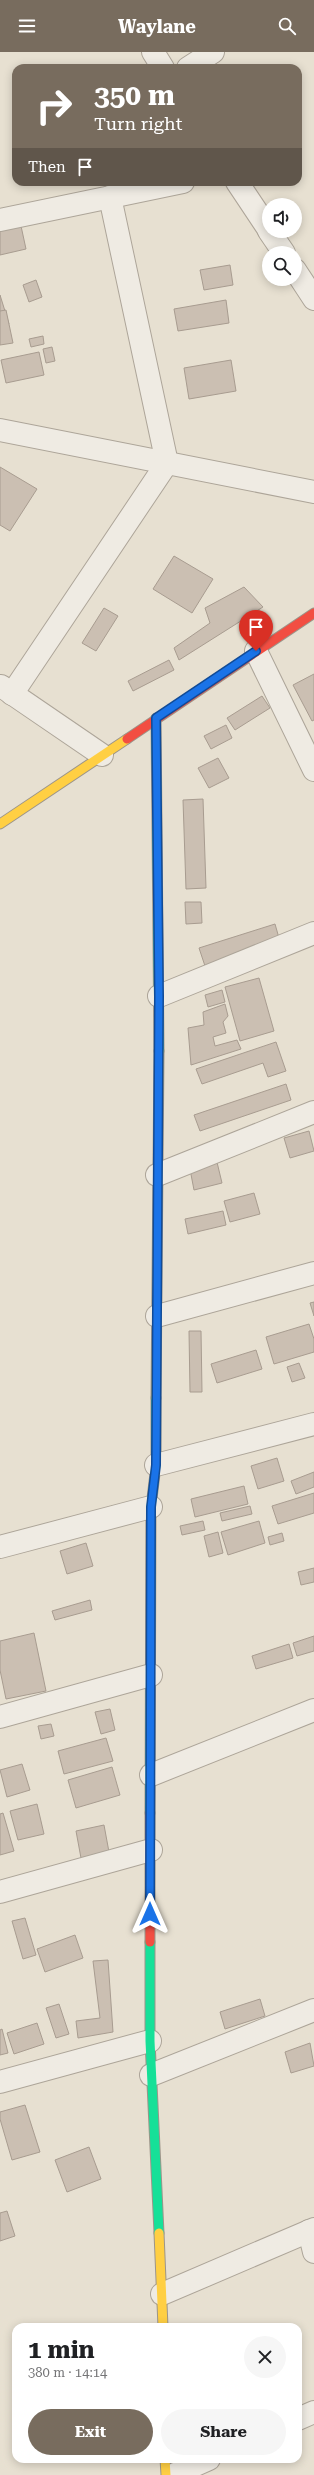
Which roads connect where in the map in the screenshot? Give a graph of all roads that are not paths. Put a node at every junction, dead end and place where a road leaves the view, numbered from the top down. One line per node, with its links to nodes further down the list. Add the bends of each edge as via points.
1 (153, 52): 3 (street)
2 (213, 52): 4 (street)
3 (160, 64)
4 (194, 64)
5 (164, 186): 7 (street)
6 (240, 186): 9 (street)
7 (110, 197): 8 (street); 13 (street)
8 (0, 220)
9 (262, 220)
10 (302, 280): 11 (street)
11 (313, 297)
12 (0, 430): 13 (street)
13 (167, 463): 14 (street); 17 (street)
14 (314, 492)
15 (314, 613): 16 (street)
16 (256, 651): 18 (street); 20 (street)
17 (6, 690): 19 (street)
18 (156, 718): 19 (street); 23 (street)
19 (102, 755): 21 (street)
20 (314, 770)
21 (0, 824)
22 (314, 933): 23 (street)
23 (159, 996): 25 (street)
24 (314, 1112): 25 (street)
25 (157, 1175): 27 (street)
26 (314, 1273): 27 (street)
27 (157, 1316): 29 (street)
28 (314, 1424): 29 (street)
29 (156, 1465): 30 (street)
30 (151, 1507): 31 (street); 32 (street)
31 (0, 1547)
32 (151, 1675): 34 (street); 35 (street)
33 (314, 1710): 35 (street)
34 (0, 1717)
35 (151, 1775): 36 (street)
36 (151, 1850): 37 (street); 39 (street)
37 (0, 1892)
38 (314, 2010): 40 (street)
39 (150, 2042): 40 (street); 41 (street)
40 (151, 2076): 44 (street)
41 (0, 2082)
42 (311, 2230): 43 (street); 44 (street)
43 (314, 2252)
44 (162, 2294): 45 (street)
45 (163, 2323)
46 (314, 2412): 47 (street)
47 (302, 2417)
48 (165, 2463): 50 (street)
49 (200, 2463): 51 (street)
50 (166, 2475)
51 (173, 2475)

